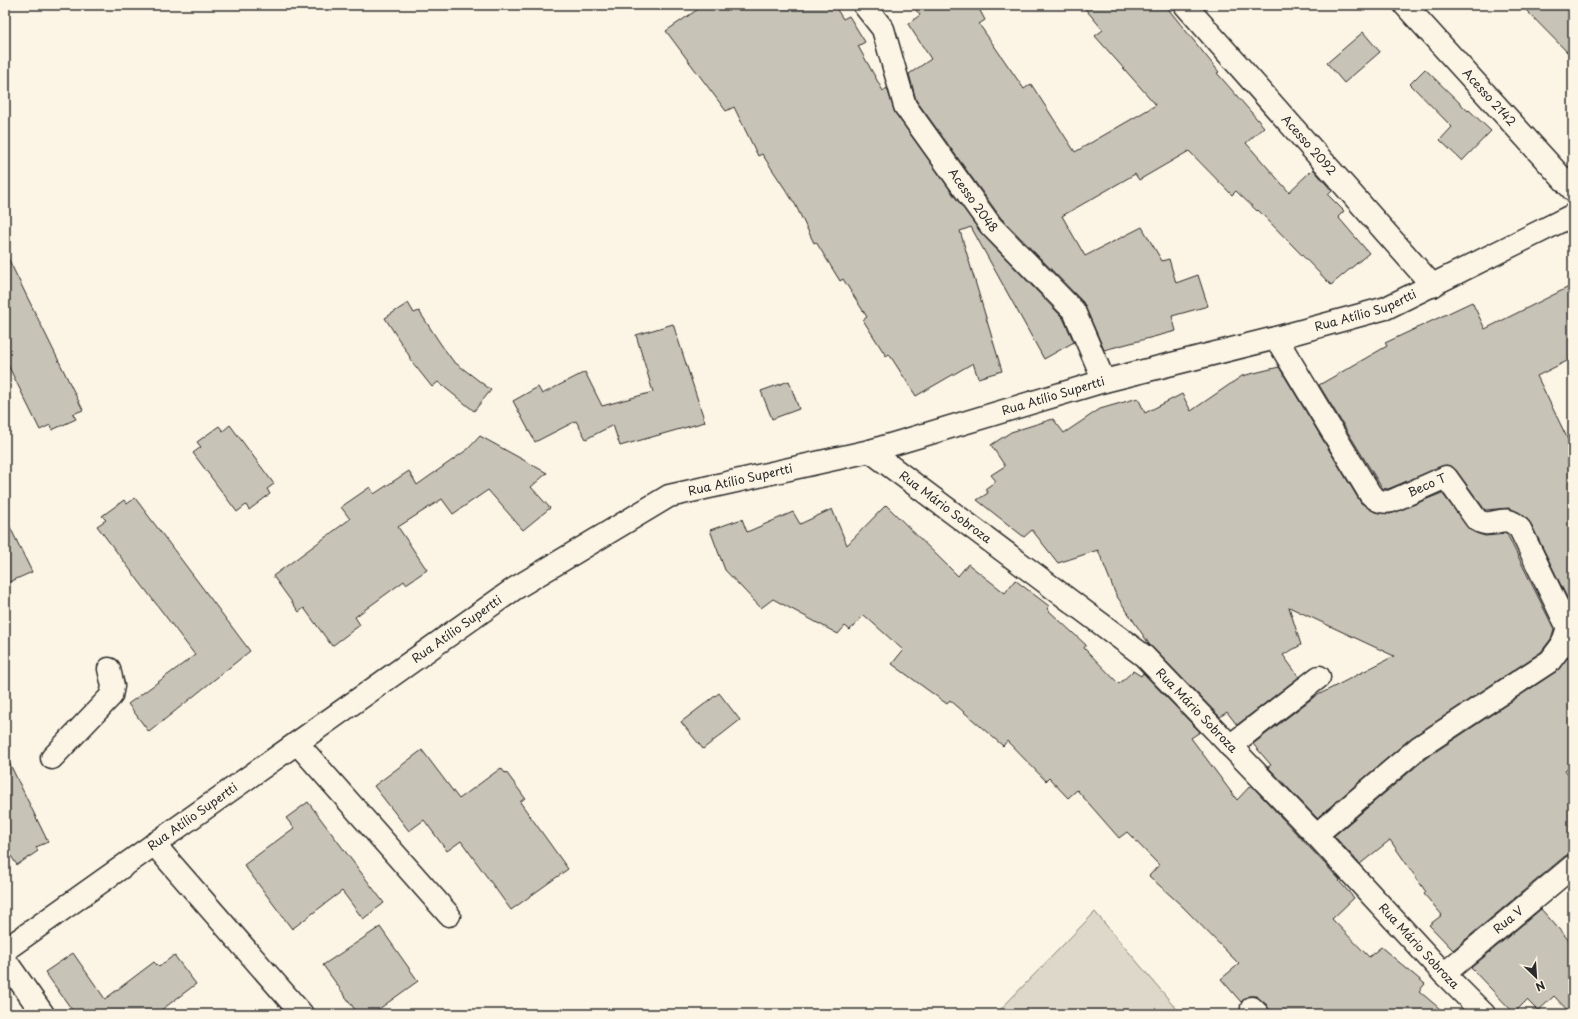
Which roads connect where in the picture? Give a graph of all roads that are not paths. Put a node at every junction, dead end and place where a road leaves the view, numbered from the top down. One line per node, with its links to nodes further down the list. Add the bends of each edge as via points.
1 (864, 5): 8 (street, Acesso 2048, via 883,28 905,106 991,226 1074,311)
2 (1185, 5): 6 (street, Acesso 2092)
3 (1405, 5): 4 (street, Acesso 2142)
4 (1573, 190)
5 (1573, 215): 6 (street, Rua Atílio Supertti)
6 (1433, 286): 7 (street, Rua Atílio Supertti, via 1386,308)
7 (1276, 338): 8 (street, Rua Atílio Supertti); 15 (street, Beco T, via 1375,500 1383,503 1392,501 1446,477 1481,523 1507,520 1515,522 1568,628 1562,646 1550,661 1418,748)
8 (1104, 381): 9 (street, Rua Atílio Supertti)
9 (870, 451): 12 (street, Rua Atílio Supertti, via 669,496 514,588); 13 (street, Rua Mário Sobroza, via 1144,656)
10 (110, 669): 14 (street, via 113,686 111,696)
11 (1319, 677): 13 (street)
12 (297, 743): 16 (street, Rua Atílio Supertti); 18 (street)
13 (1230, 746): 15 (street, Rua Mário Sobroza)
14 (52, 758)
15 (1316, 835): 21 (street, Rua Mário Sobroza)
16 (154, 844): 19 (street, Rua Atílio Supertti); 23 (street)
17 (1573, 866): 21 (street, Rua V)
18 (449, 915)
19 (5, 950)
20 (5, 960): 22 (street)
21 (1444, 974): 24 (street, Rua Mário Sobroza)
22 (43, 1014)
23 (302, 1014)
24 (1484, 1014)

